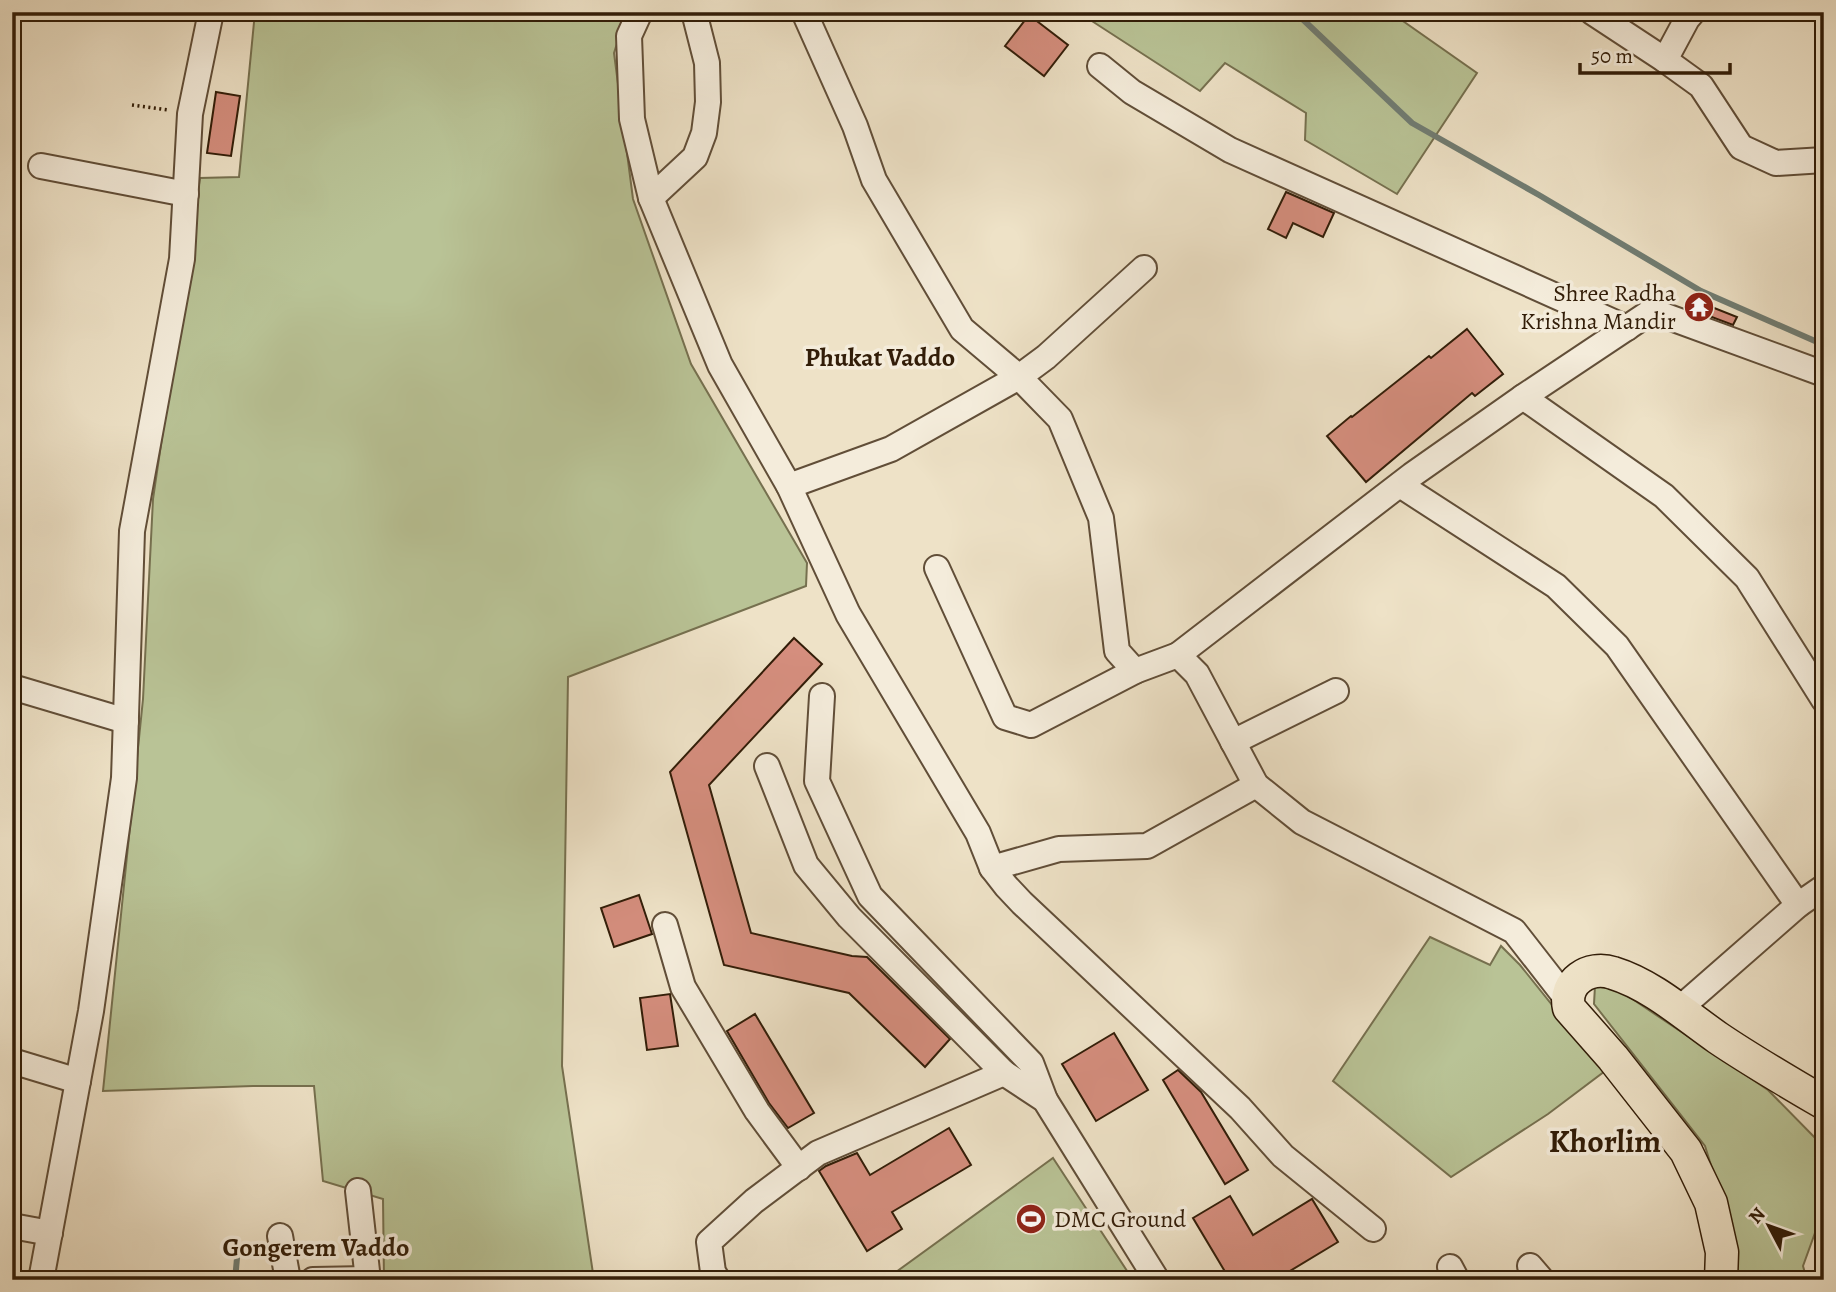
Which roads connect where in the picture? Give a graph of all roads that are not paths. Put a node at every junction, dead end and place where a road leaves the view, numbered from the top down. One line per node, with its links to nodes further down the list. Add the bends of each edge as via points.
1 (211, 12): 11 (street, via 190,114)
2 (640, 12): 12 (street, via 629,36 632,119)
3 (694, 12): 12 (street, via 707,63 704,133 695,157)
4 (804, 12): 16 (street, via 874,180 962,329)
5 (1592, 12): 7 (street)
6 (1693, 12): 7 (street)
7 (1665, 60): 9 (street, via 1701,86 1741,147 1776,163)
8 (1100, 66): 14 (street, via 1132,92 1230,150)
9 (1824, 160)
10 (41, 166): 11 (street)
11 (186, 194): 27 (street, via 182,258 132,531)
12 (651, 198): 19 (street, via 720,365)
13 (1144, 268): 16 (street)
14 (1627, 328): 15 (street, via 1652,311); 17 (street)
15 (1824, 374)
16 (1019, 377): 19 (street, via 891,449); 22 (street, via 1060,419 1101,517 1117,651)
17 (1523, 397): 18 (street); 26 (street, via 1664,496 1747,578)
18 (1400, 485): 21 (street); 33 (street, via 1556,586 1617,646)
19 (789, 486): 31 (street, via 848,614 978,834)
20 (937, 568): 22 (street, via 1005,716 1031,725)
21 (1178, 654): 22 (street); 28 (street, via 1197,674)
22 (1135, 671)
23 (12, 687): 27 (street)
24 (1336, 691): 28 (street)
25 (822, 696): 40 (street, via 817,781 870,896 1031,1063)
26 (1824, 700)
27 (126, 721): 39 (street, via 124,778)
28 (1233, 741): 30 (street)
29 (766, 766): 38 (street, via 806,865 849,917)
30 (1256, 785): 31 (street, via 1147,846 1059,849); 35 (street, via 1302,822 1514,931)
31 (992, 868): 45 (street, via 1023,903 1240,1108 1283,1156)
32 (1824, 887): 33 (street)
33 (1798, 905): 36 (street)
34 (665, 925): 42 (street, via 684,987 757,1111)
35 (1567, 999): 36 (main road, via 1589,971 1611,972); 54 (main road, via 1575,1016 1686,1151 1711,1203 1722,1252)
36 (1678, 1010): 41 (main road)
37 (12, 1061): 39 (street)
38 (1004, 1073): 40 (street); 42 (street, via 818,1153)
39 (78, 1081): 46 (street)
40 (1045, 1100): 53 (street)
41 (1824, 1103)
42 (799, 1168): 52 (street, via 709,1242)
43 (358, 1191): 51 (street)
44 (12, 1226): 46 (street)
45 (1373, 1229)
46 (50, 1233): 48 (street)
47 (280, 1236): 49 (street)
48 (41, 1280)
49 (288, 1280)
50 (313, 1280): 51 (street)
51 (368, 1280)
52 (718, 1280)
53 (1157, 1280)
54 (1721, 1280)

